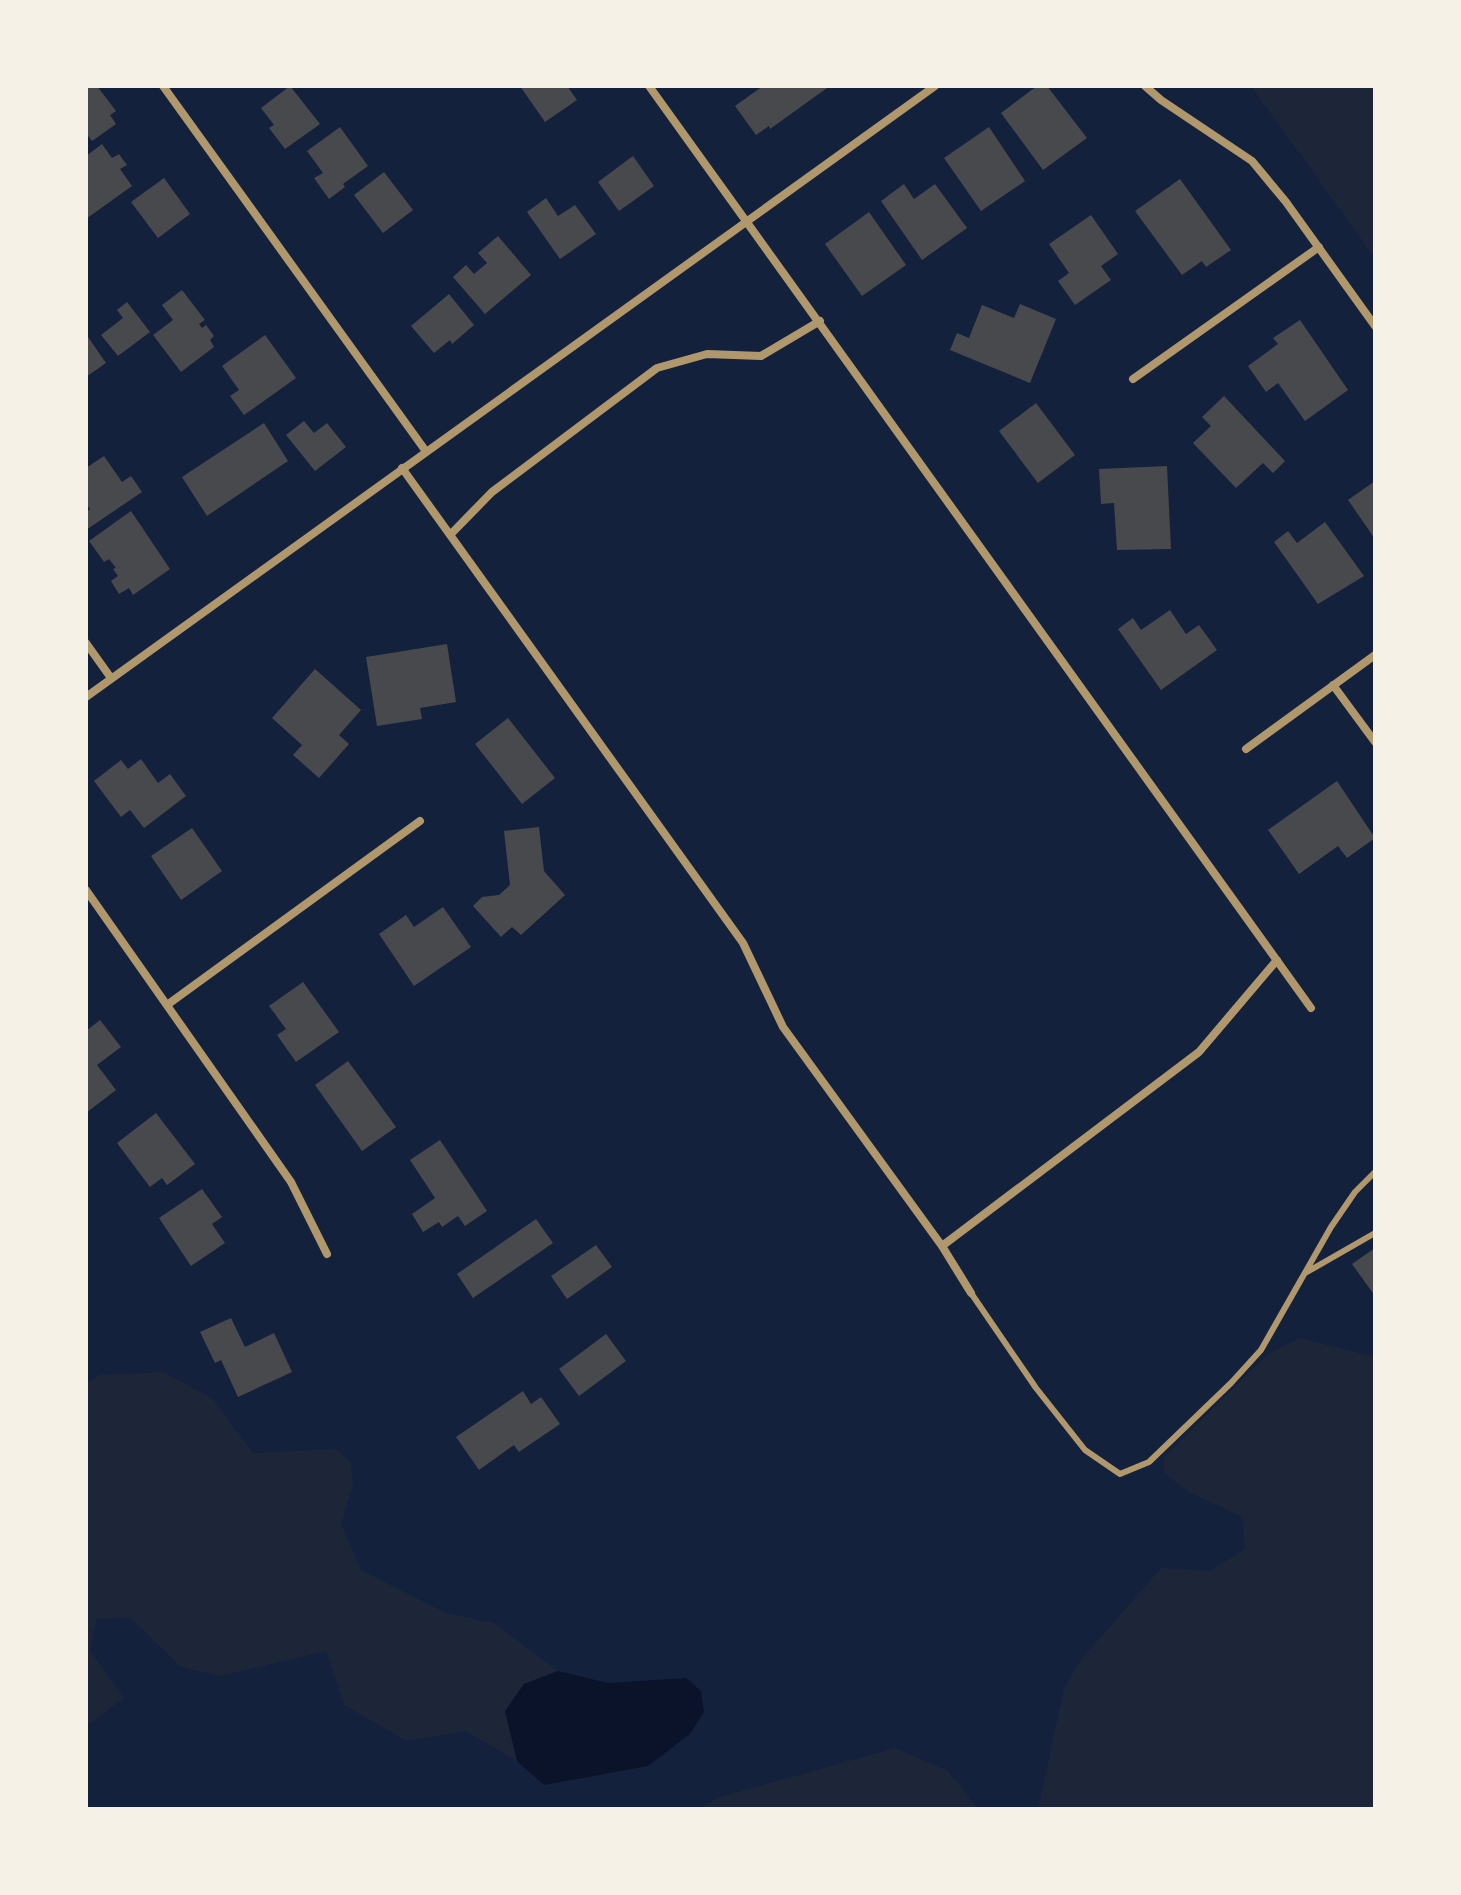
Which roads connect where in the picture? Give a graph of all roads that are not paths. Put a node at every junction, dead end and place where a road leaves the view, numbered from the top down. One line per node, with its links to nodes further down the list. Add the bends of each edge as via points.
1 (163, 86): 10 (street)
2 (649, 86): 5 (street)
3 (935, 86): 5 (street)
4 (1145, 86): 6 (street, via 1252,161)
5 (747, 220): 7 (street); 10 (street)
6 (1319, 247): 8 (street); 9 (street)
7 (820, 321): 12 (street, via 761,356 707,354 657,368 492,492); 22 (street)
8 (1375, 326)
9 (1133, 379)
10 (425, 450): 11 (street)
11 (402, 468): 12 (street); 15 (street)
12 (450, 535): 27 (street, via 743,943 783,1027)
13 (86, 643): 15 (street)
14 (1375, 655): 16 (street)
15 (111, 678): 17 (street)
16 (1333, 685): 18 (street); 19 (street)
17 (86, 697)
18 (1375, 742)
19 (1246, 749)
20 (420, 821): 23 (street)
21 (86, 890): 23 (street)
22 (1277, 960): 24 (street); 27 (street, via 1199,1052)
23 (167, 1005): 28 (street, via 291,1182)
24 (1311, 1008)
25 (1375, 1172): 29 (lane, via 1355,1192)
26 (1375, 1233): 29 (lane)
27 (942, 1246): 30 (street)
28 (327, 1254)
29 (1304, 1273): 30 (lane, via 1261,1350 1231,1383 1149,1462 1120,1474 1085,1450)
30 (971, 1293)

